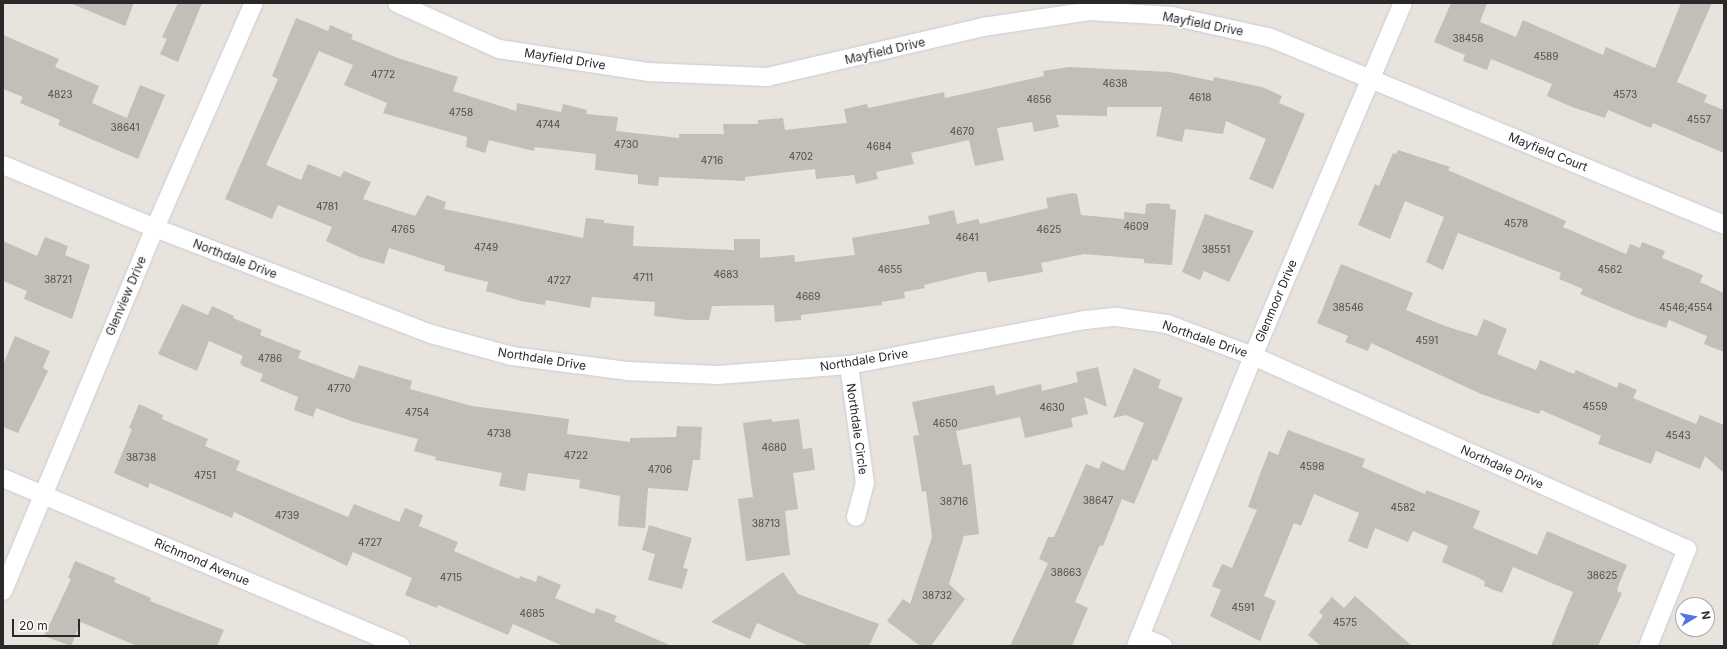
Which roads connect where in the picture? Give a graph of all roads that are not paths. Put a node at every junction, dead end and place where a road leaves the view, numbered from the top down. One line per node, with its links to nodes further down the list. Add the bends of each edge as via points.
1 (254, 3): 7 (street, Glenview Drive)
2 (397, 3): 4 (street, Mayfield Drive, via 499,49 647,72 767,77 983,27 1090,10 1172,16 1271,38)
3 (1403, 3): 4 (street, Glenmoor Drive)
4 (1372, 80): 6 (street, Mayfield Court); 8 (street, Glenmoor Drive)
5 (3, 165): 7 (street, Northdale Drive)
6 (1724, 225)
7 (154, 228): 9 (street, Northdale Drive, via 431,334 512,356 628,371 718,375); 11 (street, Glenview Drive)
8 (1253, 356): 9 (street, Northdale Drive, via 1167,324 1116,317 1085,320); 14 (street, Glenmoor Drive); 17 (street, Northdale Drive, via 1687,549)
9 (849, 365): 12 (street, Northdale Circle, via 865,483)
10 (3, 478): 11 (street, Richmond Avenue)
11 (42, 494): 13 (street, Glenview Drive); 15 (street, Richmond Avenue)
12 (856, 517)
13 (3, 591)
14 (1138, 641): 16 (street)
15 (400, 646)
16 (1163, 646)
17 (1648, 646)

